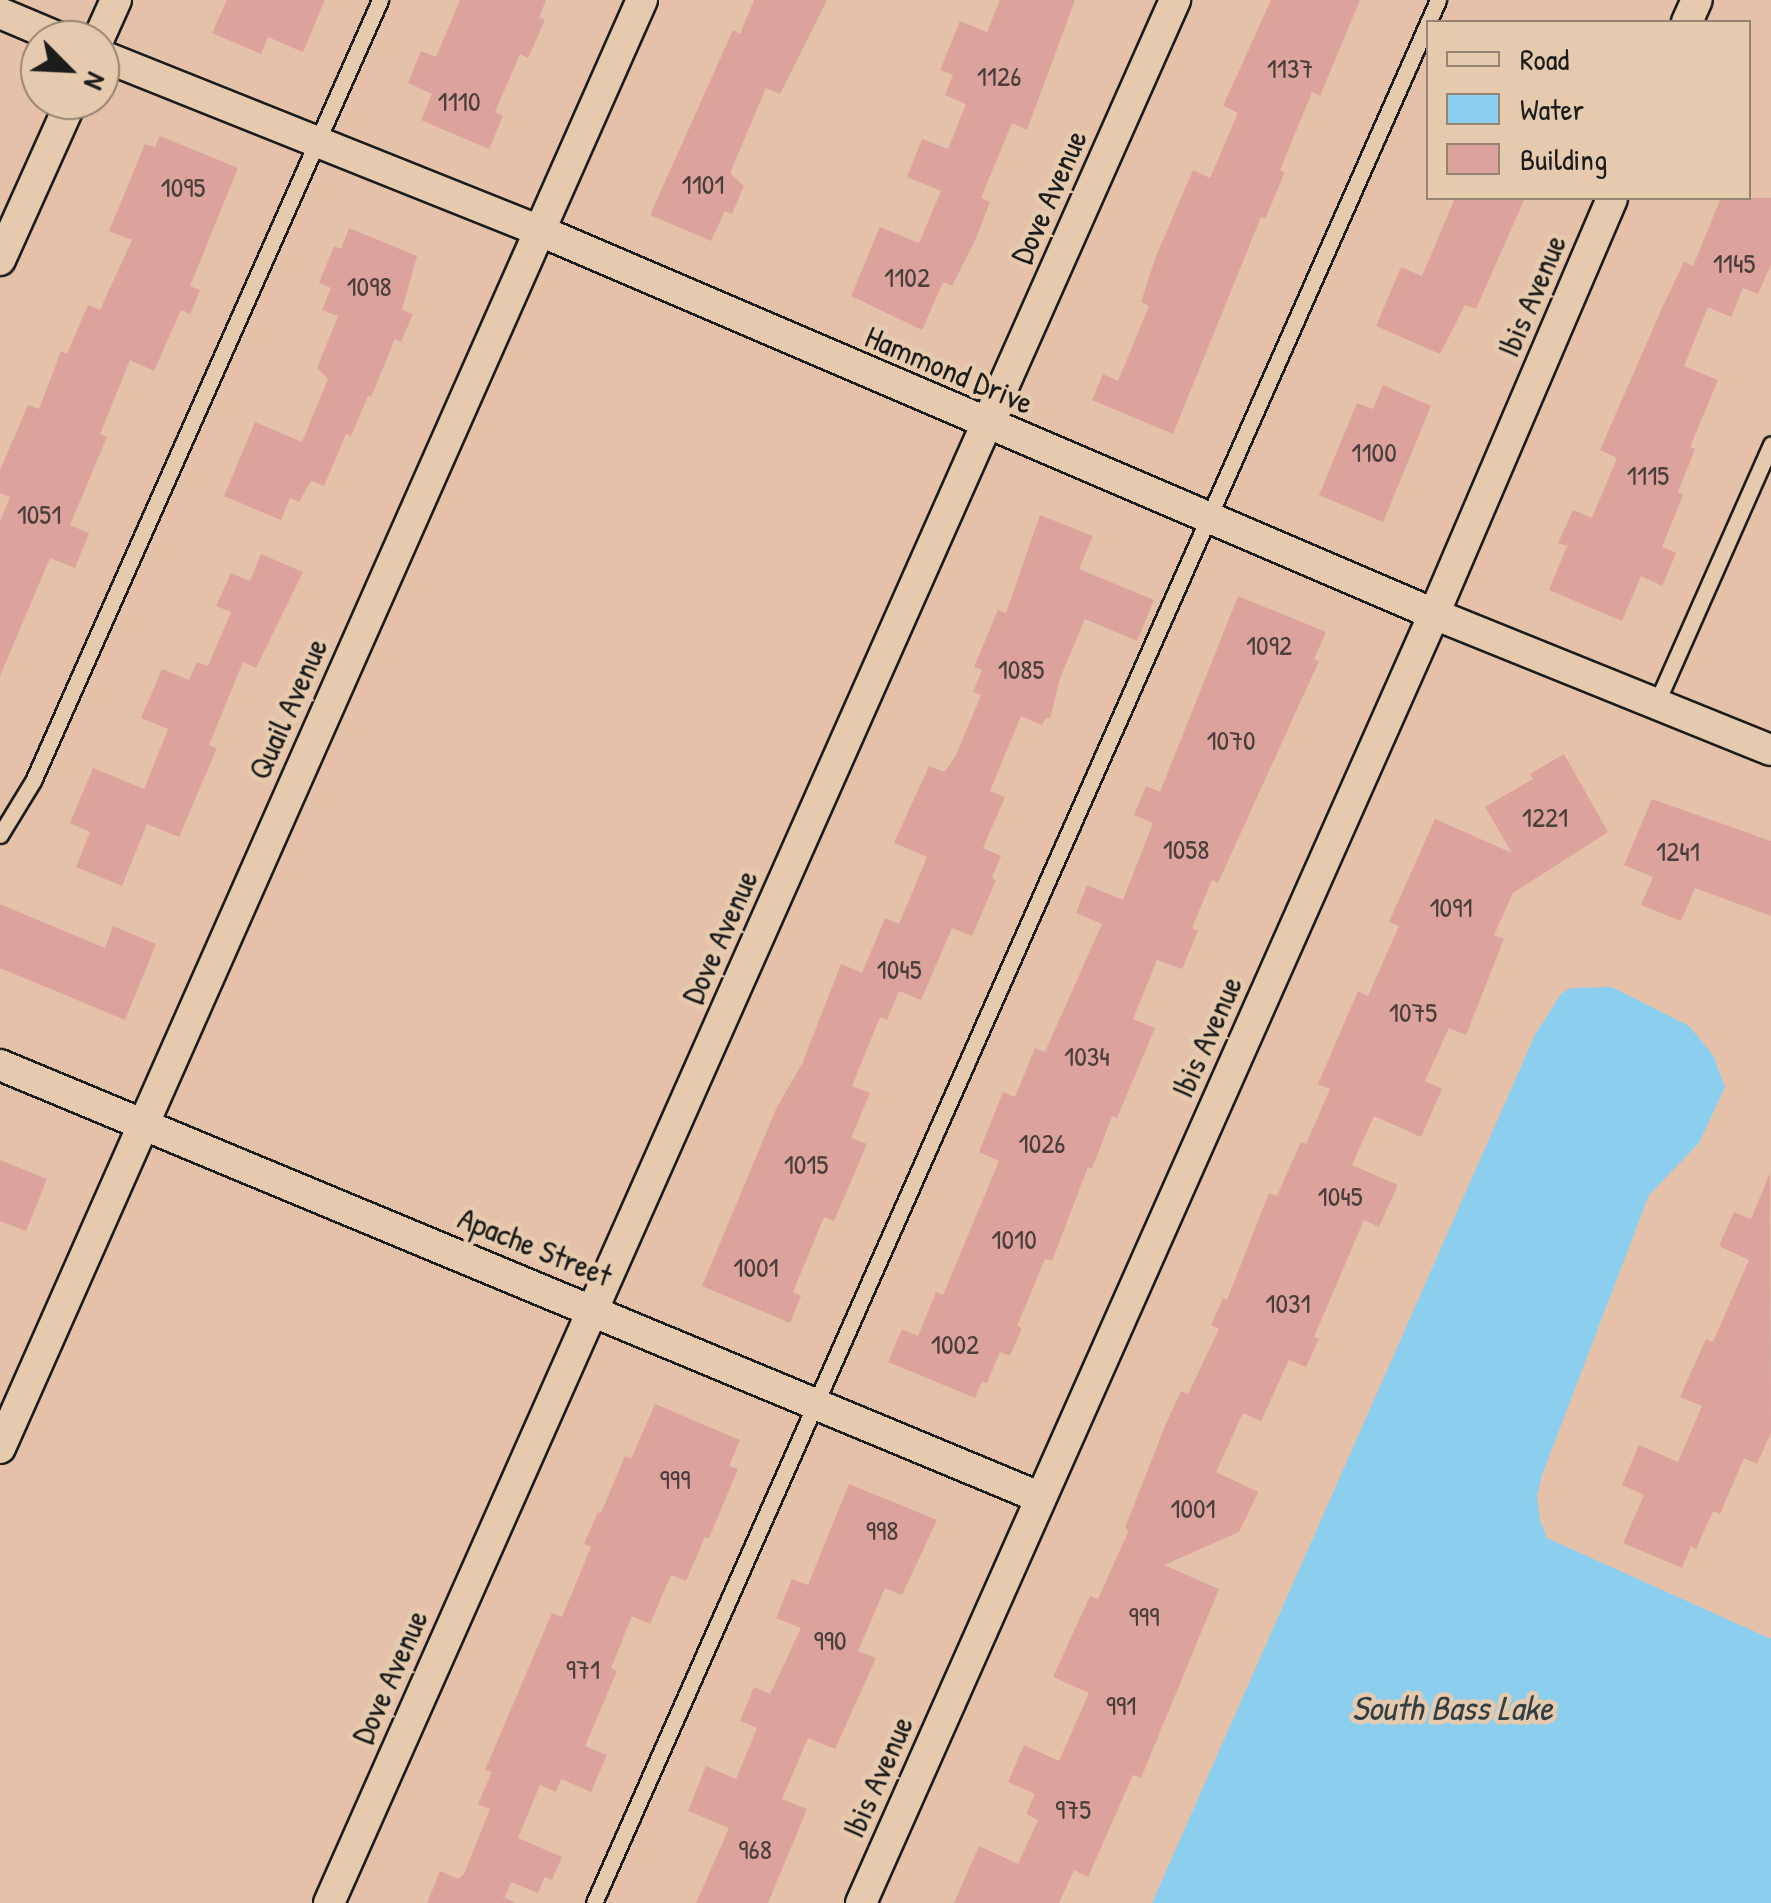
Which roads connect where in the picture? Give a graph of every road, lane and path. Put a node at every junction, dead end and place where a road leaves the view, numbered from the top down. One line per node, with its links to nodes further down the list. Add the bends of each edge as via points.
1 (380, 0): 7 (lane)
2 (642, 0): 9 (street, Quail Avenue)
3 (1175, 0): 11 (street, Dove Avenue)
4 (1426, 27): 13 (lane)
5 (120, 63): 7 (street, Hammond Drive)
6 (63, 120): 10 (street)
7 (317, 142): 9 (street, Hammond Drive); 17 (lane, via 33,781)
8 (1611, 200): 14 (street, Ibis Avenue)
9 (538, 230): 11 (street, Hammond Drive); 19 (street, Quail Avenue)
10 (0, 260)
11 (987, 425): 13 (street, Hammond Drive); 20 (street, Dove Avenue)
12 (1771, 444): 15 (lane)
13 (1208, 518): 14 (street, Hammond Drive); 21 (lane)
14 (1434, 614): 15 (street, Hammond Drive); 23 (street, Ibis Avenue)
15 (1656, 704): 16 (street, Hammond Drive)
16 (1771, 750)
17 (0, 835)
18 (0, 1065): 19 (street, Apache Street)
19 (142, 1126): 20 (street, Apache Street); 22 (street, Quail Avenue)
20 (592, 1308): 21 (street, Apache Street); 24 (street, Dove Avenue)
21 (816, 1403): 23 (street, Apache Street); 25 (lane)
22 (0, 1448)
23 (1041, 1498): 26 (street, Ibis Avenue)
24 (329, 1903)
25 (594, 1903)
26 (861, 1903)

